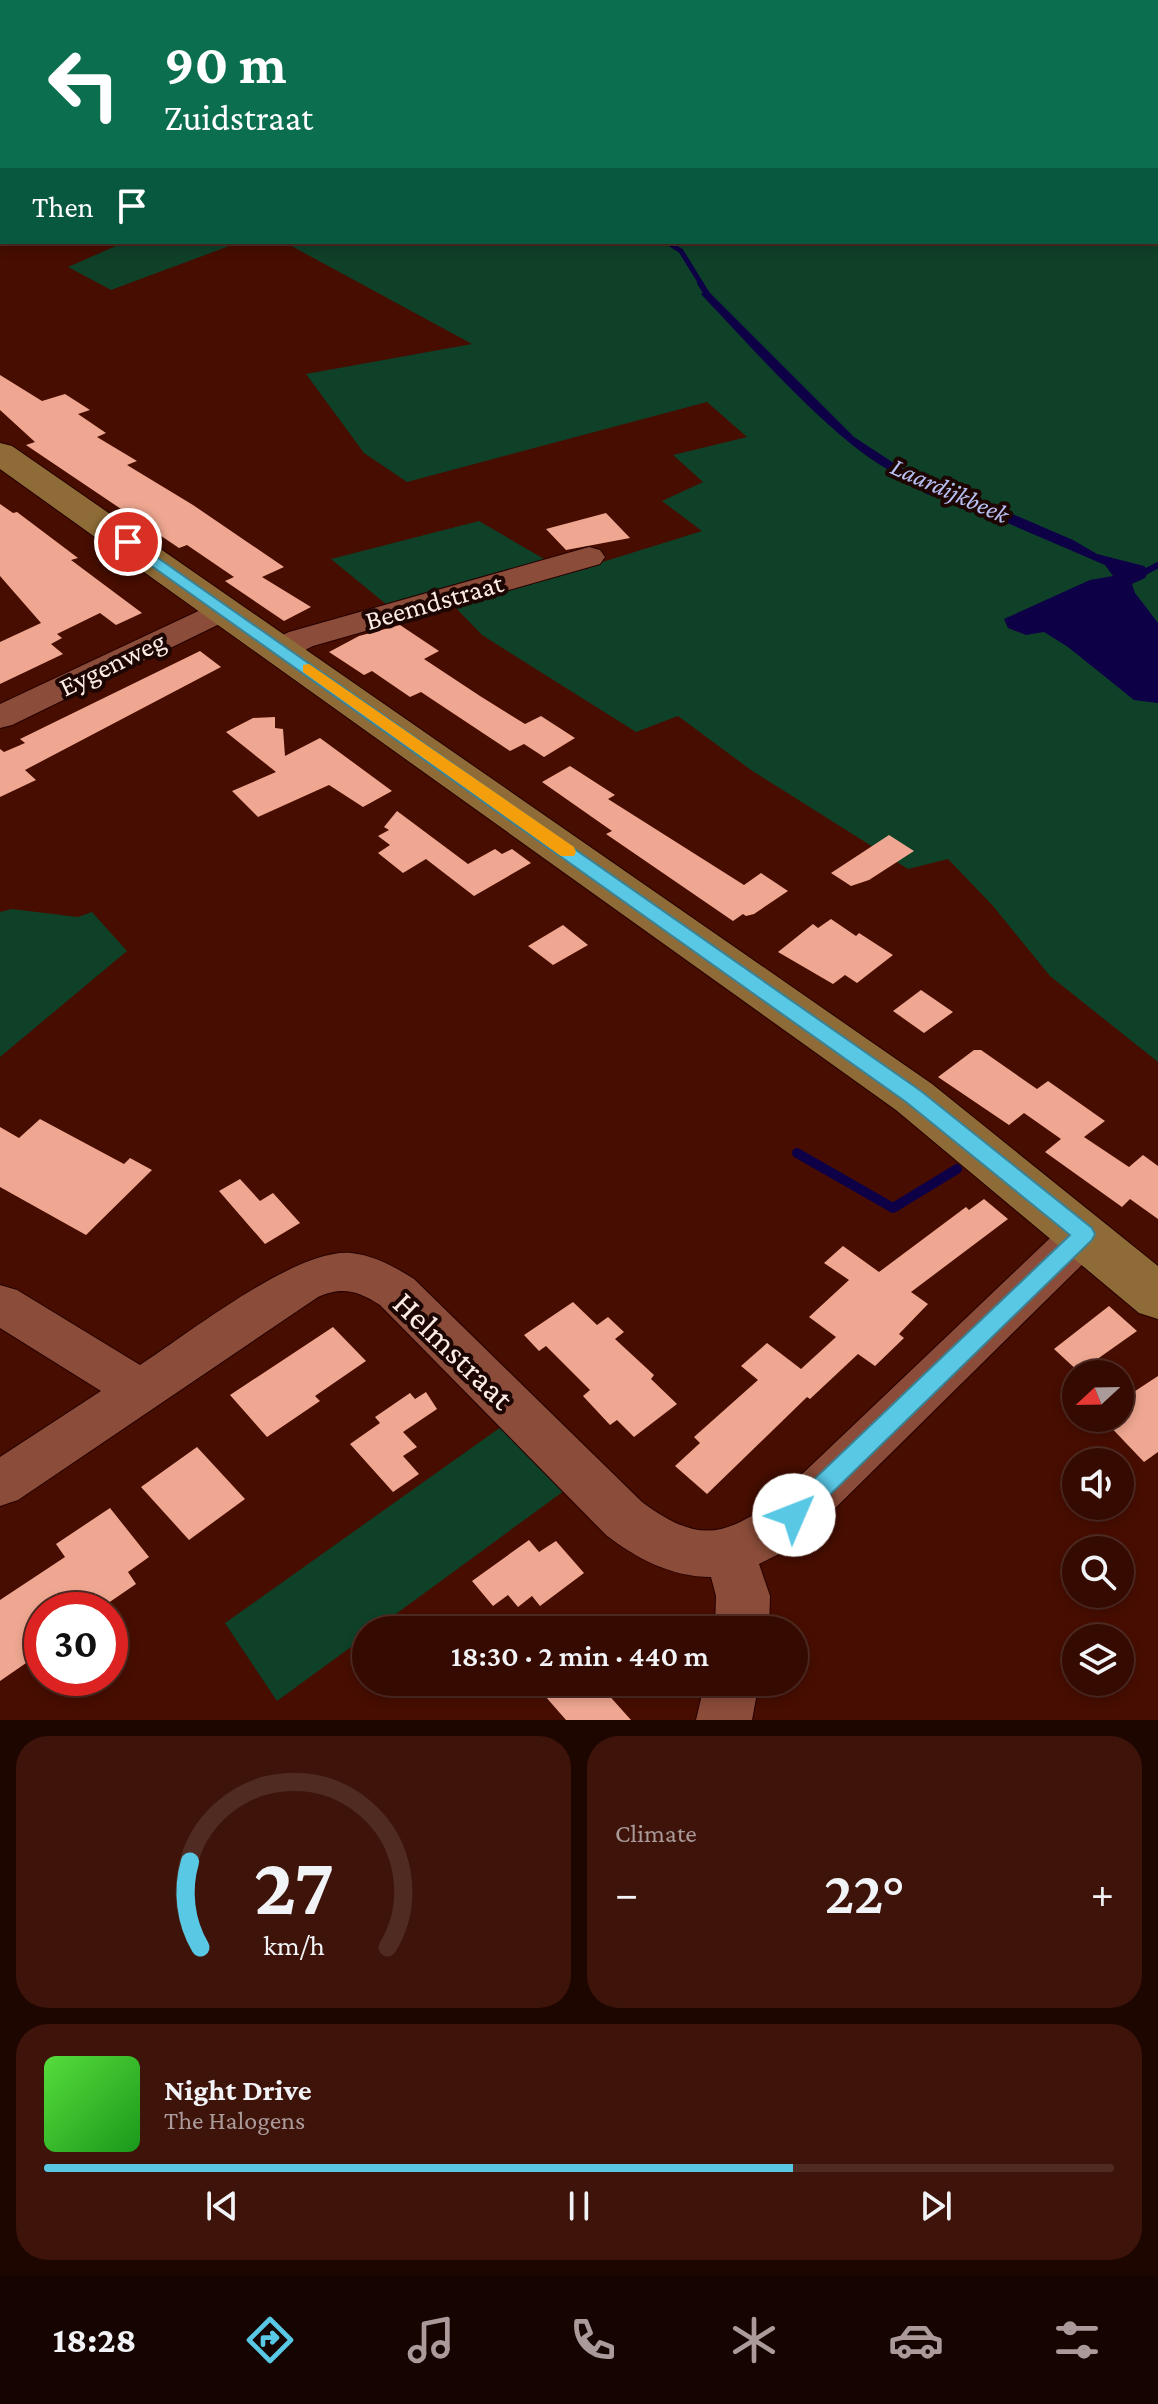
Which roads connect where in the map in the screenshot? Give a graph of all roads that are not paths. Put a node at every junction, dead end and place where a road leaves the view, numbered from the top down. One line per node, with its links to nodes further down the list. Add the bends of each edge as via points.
1 (0, 453): 3 (main road)
2 (589, 557): 4 (street, Beemdstraat)
3 (224, 609): 4 (main road); 5 (street, Eygenweg)
4 (280, 649): 6 (main road, via 914,1097)
5 (0, 717)
6 (1084, 1234): 7 (main road); 11 (street, via 794,1515 771,1533)
7 (1158, 1297)
8 (0, 1304): 9 (street)
9 (140, 1390): 10 (street, Helmstraat); 11 (street, Helmstraat, via 301,1284 339,1270 360,1272 397,1292 634,1526 683,1552)
10 (0, 1484)
11 (729, 1551): 12 (street, via 743,1596)
12 (742, 1616)
13 (729, 1696): 14 (street)
14 (724, 1720)

